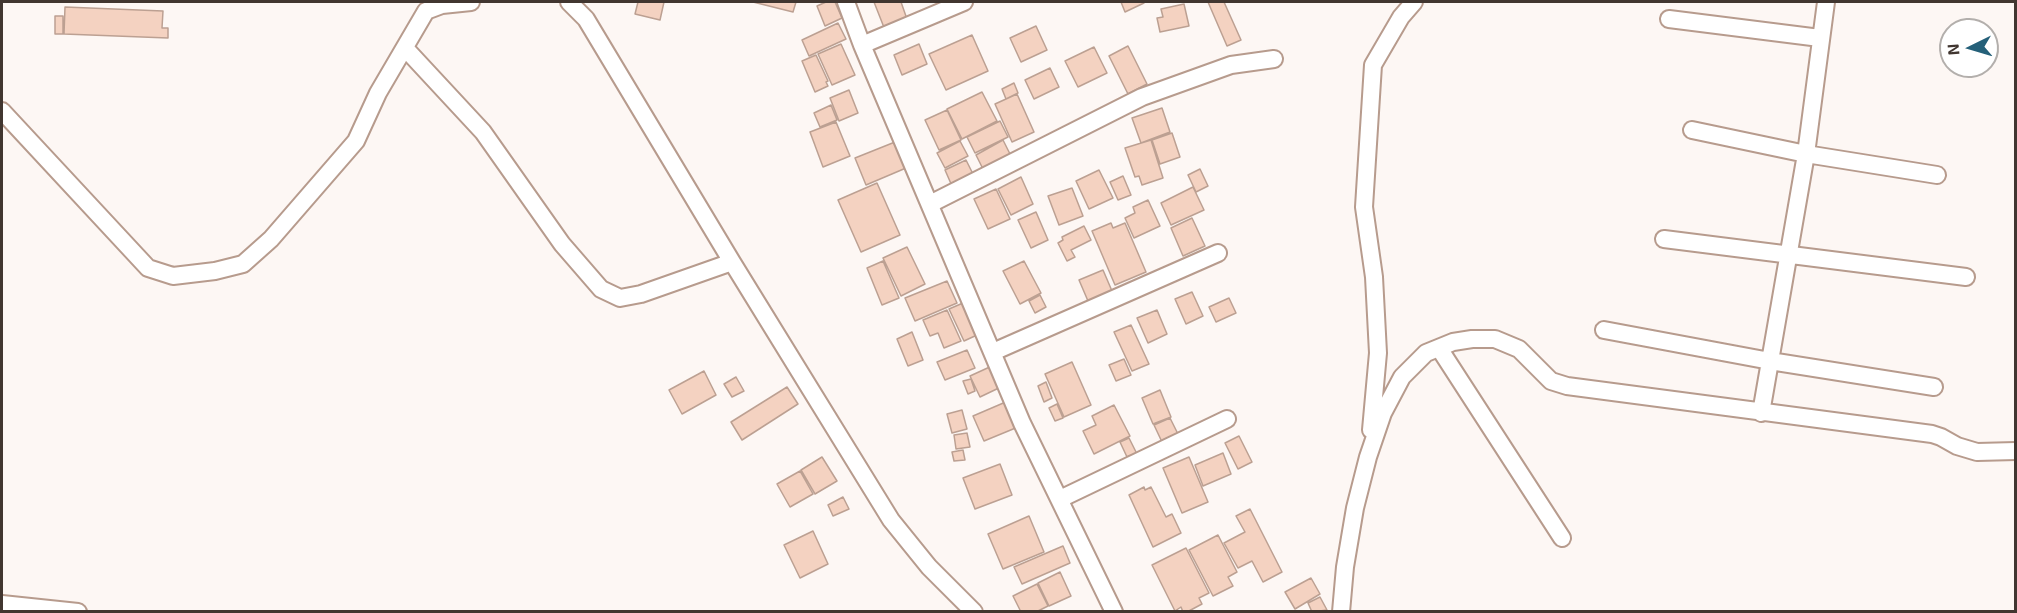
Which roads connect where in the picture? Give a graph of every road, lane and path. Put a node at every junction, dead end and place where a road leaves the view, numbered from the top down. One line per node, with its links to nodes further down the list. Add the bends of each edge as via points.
1 (471, 2): 10 (street, via 426,11)
2 (569, 2): 20 (street, via 586,19)
3 (846, 2): 9 (street)
4 (964, 2): 9 (street)
5 (1413, 2): 30 (street, via 1373,64 1364,207 1374,278 1378,353)
6 (1826, 2): 8 (street)
7 (1669, 19): 8 (street)
8 (1820, 38): 14 (street)
9 (862, 45): 16 (street)
10 (405, 48): 12 (street, via 356,141 341,159 243,264 215,271 173,276 148,268); 20 (street, via 483,132 562,244 601,289 620,298 641,294)
11 (1274, 59): 16 (street, via 1231,65 1142,97)
12 (2, 111)
13 (1692, 130): 14 (street)
14 (1806, 154): 15 (street); 19 (street)
15 (1937, 175)
16 (930, 204): 24 (street)
17 (1664, 239): 19 (street)
18 (1218, 253): 24 (street)
19 (1789, 253): 21 (street); 25 (street)
20 (732, 262): 35 (street, via 891,520 929,567)
21 (1966, 277)
22 (1604, 330): 25 (street)
23 (1439, 348): 27 (street, via 1453,342 1495,339 1519,349 1551,381 1568,386); 30 (street, via 1426,353 1402,377 1383,413); 32 (street)
24 (993, 352): 31 (street, via 1022,423)
25 (1770, 361): 26 (street); 27 (street)
26 (1934, 387)
27 (1761, 413): 29 (street, via 1932,434 1977,452)
28 (1227, 420): 31 (street)
29 (2016, 451)
30 (1368, 458): 37 (street, via 1355,508)
31 (1060, 499): 36 (street)
32 (1562, 538)
33 (2, 604): 34 (street)
34 (78, 612)
35 (974, 612)
36 (1114, 612)
37 (1341, 612)

